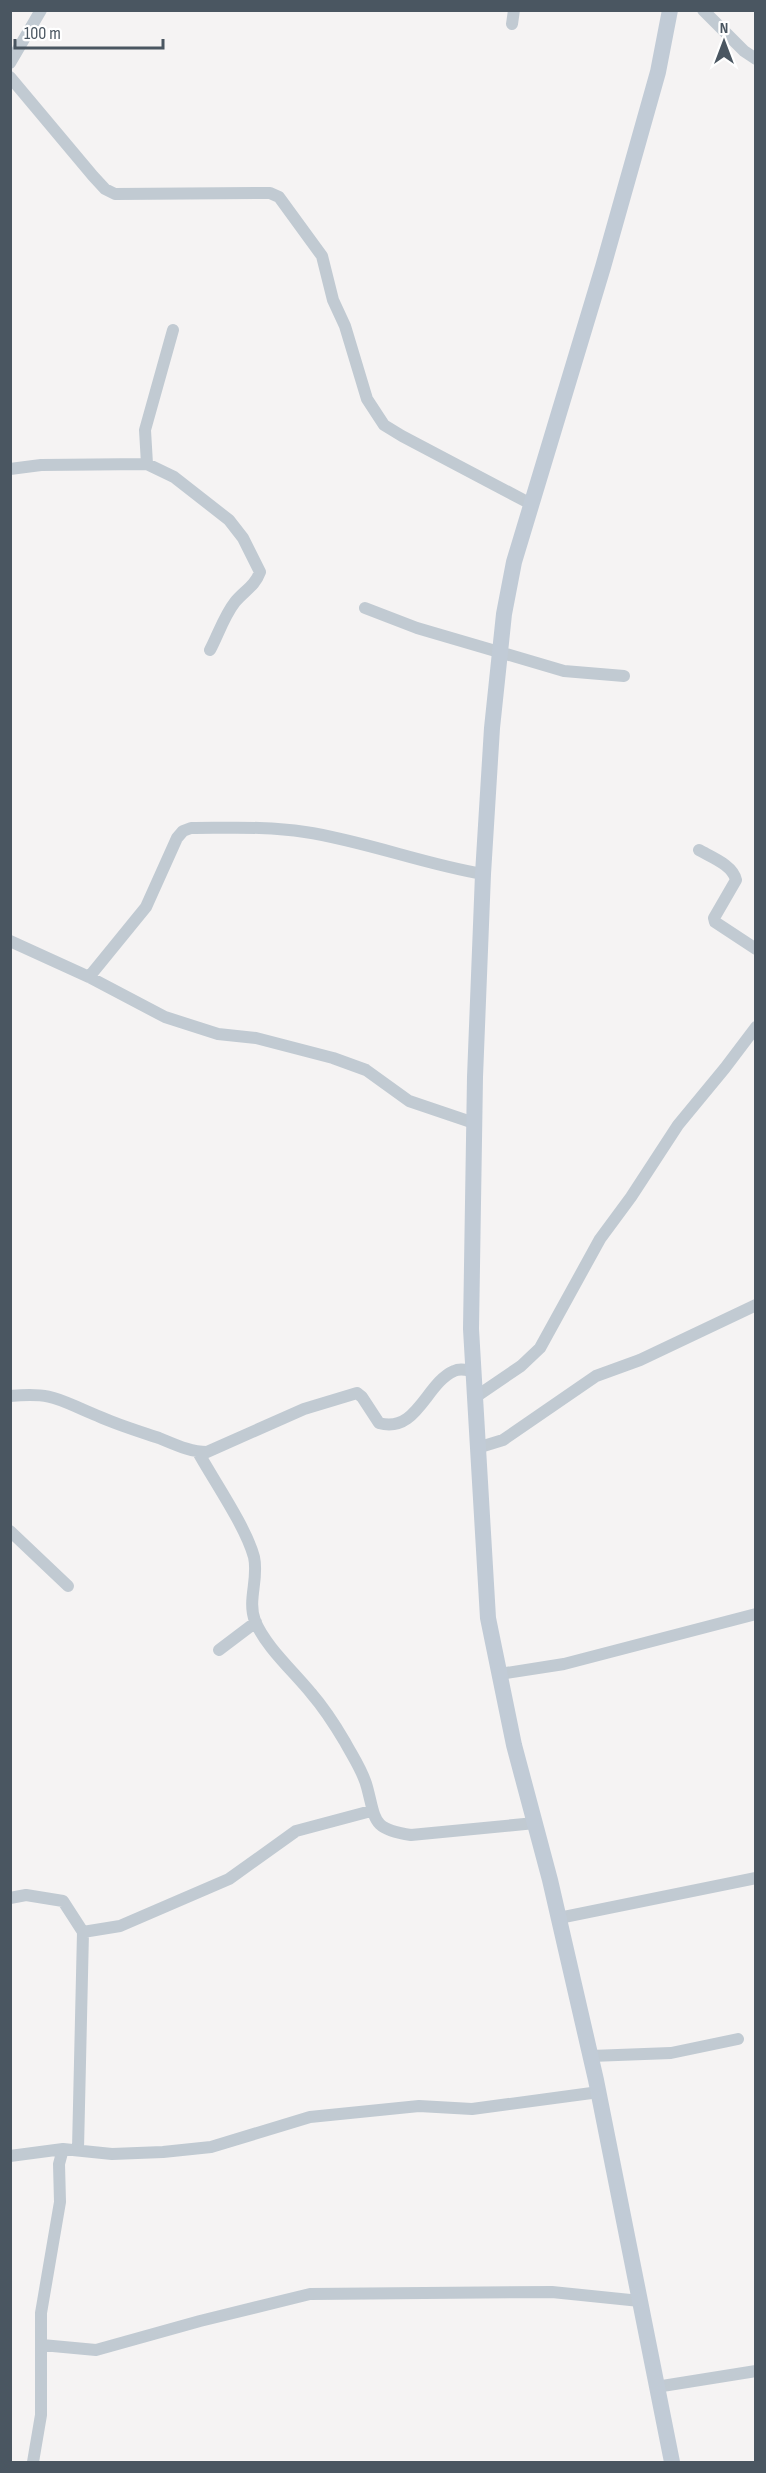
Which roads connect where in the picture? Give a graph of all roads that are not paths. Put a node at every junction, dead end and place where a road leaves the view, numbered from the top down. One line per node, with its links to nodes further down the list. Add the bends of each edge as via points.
1 (41, 10): 6 (street)
2 (514, 10): 5 (street)
3 (670, 10): 13 (main road, via 658,72)
4 (703, 10): 7 (street)
5 (512, 24)
6 (15, 49): 8 (street)
7 (756, 59)
8 (10, 63)
9 (10, 77): 13 (street, via 93,176 115,194 270,193 279,197 322,256 333,300 367,399 377,417 402,436)
10 (173, 330): 11 (street, via 145,430)
11 (147, 464): 12 (street); 15 (street, via 174,477 229,520 260,572 229,610)
12 (10, 469)
13 (531, 504): 16 (main road, via 514,562)
14 (365, 608): 16 (street, via 417,628)
15 (210, 650)
16 (500, 651): 17 (street, via 564,671); 19 (main road)
17 (624, 676)
18 (699, 850): 21 (street, via 735,874 736,880 715,922)
19 (483, 874): 22 (street, via 306,832 191,828 177,838 146,907); 24 (main road)
20 (10, 941): 22 (street)
21 (756, 948)
22 (89, 977): 24 (street, via 165,1017 218,1034 256,1038 333,1058 366,1070 409,1101)
23 (756, 1026): 28 (street, via 678,1125 600,1239 540,1348)
24 (474, 1123): 26 (main road)
25 (756, 1305): 29 (street, via 640,1360 596,1376 503,1440)
26 (472, 1371): 28 (main road); 30 (street, via 453,1371 413,1413 394,1425 379,1423 357,1393 304,1409 217,1449)
27 (10, 1396): 30 (street, via 39,1394 60,1398)
28 (474, 1398): 29 (main road)
29 (477, 1448): 36 (main road, via 488,1618)
30 (198, 1452): 34 (street, via 251,1549 257,1575 253,1599)
31 (10, 1531): 32 (street)
32 (68, 1586)
33 (756, 1614): 36 (street, via 590,1658)
34 (256, 1622): 35 (street); 37 (street, via 338,1731 360,1769)
35 (219, 1650)
36 (500, 1674): 38 (main road)
37 (371, 1811): 38 (street, via 385,1828 411,1835); 42 (street, via 296,1832 229,1879 120,1926)
38 (535, 1823): 41 (main road)
39 (756, 1878): 41 (street)
40 (10, 1898): 42 (street, via 26,1895 63,1900)
41 (559, 1918): 44 (main road)
42 (83, 1932): 47 (street)
43 (738, 2039): 44 (street, via 671,2053)
44 (591, 2056): 45 (main road)
45 (599, 2092): 47 (street, via 472,2109 419,2106 310,2117 211,2147 112,2154); 49 (main road)
46 (63, 2149): 47 (street); 48 (street); 50 (street, via 58,2164 60,2202 41,2313)
47 (78, 2149)
48 (10, 2156)
49 (640, 2301): 50 (street, via 552,2292 310,2294 96,2350); 52 (main road)
50 (42, 2345): 53 (street, via 41,2415)
51 (756, 2371): 52 (street)
52 (656, 2387): 54 (main road)
53 (33, 2463)
54 (672, 2463)

